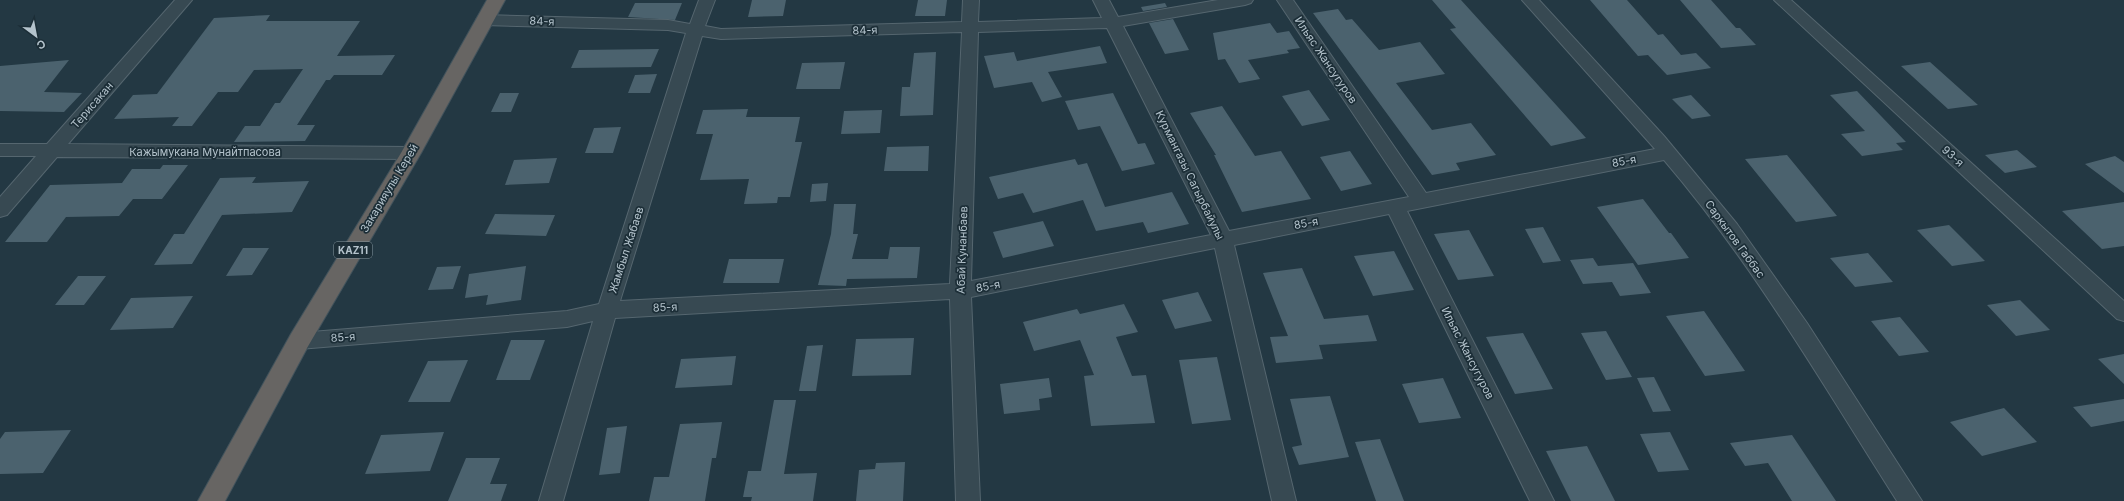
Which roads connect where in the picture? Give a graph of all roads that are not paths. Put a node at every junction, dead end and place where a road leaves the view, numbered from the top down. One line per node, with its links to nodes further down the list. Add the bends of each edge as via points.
1 (184, 0): 15 (street, Терисакан)
2 (496, 0): 10 (highway, Закарияулы Керей / KAZ11)
3 (708, 0): 13 (street, Жамбыл Жабаев)
4 (971, 0): 12 (street, Абай Кунанбаев)
5 (1101, 0): 11 (street, Курмангазы Сагырбайулы)
6 (1245, 0): 11 (street, 84-я)
7 (1285, 0): 18 (street, Ильяс Жансугуров)
8 (1530, 0): 17 (street, Саркытов Габбас)
9 (1782, 0): 24 (street, 93-я)
10 (484, 20): 13 (street, 84-я, via 668,25); 16 (highway, Закарияулы Керей / KAZ11)
11 (1114, 22): 12 (street, 84-я); 21 (street, Курмангазы Сагырбайулы)
12 (970, 26): 13 (street, 84-я, via 721,34); 22 (street, Абай Кунанбаев)
13 (695, 31): 23 (street, Жамбыл Жабаев)
14 (0, 150): 15 (street, Кажымукана Мунайтпасова)
15 (52, 151): 16 (street, Кажымукана Мунайтпасова); 20 (street, Терисакан)
16 (411, 153): 25 (highway, Закарияулы Керей / KAZ11)
17 (1667, 153): 18 (street, 85-я); 31 (street, Саркытов Габбас, via 1730,229 1797,325)
18 (1421, 200): 19 (street, 85-я)
19 (1394, 205): 21 (street, 85-я); 30 (street, Ильяс Жансугуров)
20 (0, 210)
21 (1223, 239): 22 (street, 85-я); 29 (street, Курмангазы Сагырбайулы)
22 (960, 291): 23 (street, 85-я); 28 (street, Абай Кунанбаев)
23 (607, 310): 25 (street, 85-я, via 567,319); 27 (street, Жамбыл Жабаев)
24 (2124, 313)
25 (299, 341): 26 (highway, Закарияулы Керей / KAZ11)
26 (211, 501)
27 (551, 501)
28 (968, 501)
29 (1284, 501)
30 (1542, 501)
31 (1910, 501)

